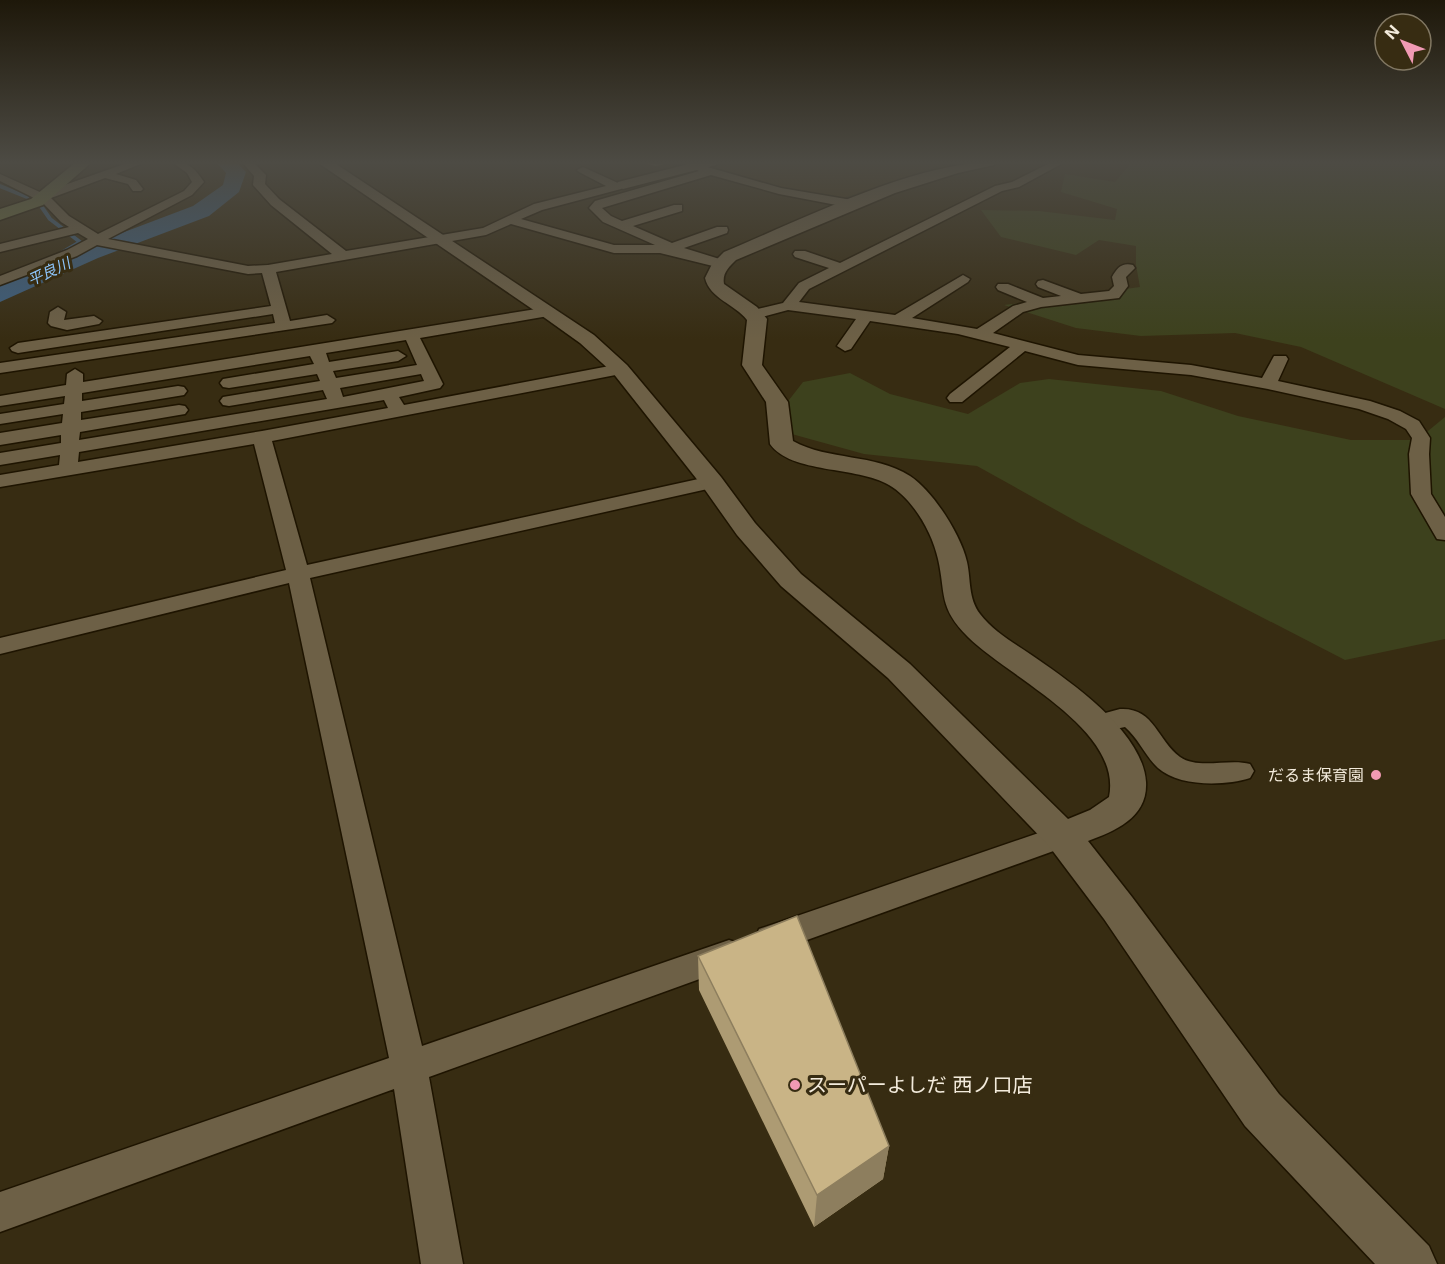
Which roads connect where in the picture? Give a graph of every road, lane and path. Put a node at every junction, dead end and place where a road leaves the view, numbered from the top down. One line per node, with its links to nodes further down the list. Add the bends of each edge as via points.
1 (68, 221): 12 (street)
2 (136, 221): 15 (street)
3 (299, 221): 19 (street)
4 (412, 221): 14 (street)
5 (507, 221): 14 (street, via 486,231)
6 (513, 221): 17 (street, via 614,249)
7 (612, 221): 11 (street)
8 (636, 221): 11 (street)
9 (812, 221): 21 (street, via 730,256)
10 (935, 221): 22 (street)
11 (623, 225): 17 (street)
12 (77, 229): 15 (street); 16 (street)
13 (722, 230): 17 (street)
14 (441, 240): 19 (street); 34 (street)
15 (98, 241): 24 (street, via 248,270); 26 (street)
16 (0, 248)
17 (673, 249): 20 (street); 21 (street)
18 (800, 254): 22 (street)
19 (345, 257): 24 (street)
20 (654, 264)
21 (721, 264): 35 (street, via 715,286)
22 (843, 268): 31 (street, via 804,286)
23 (1128, 268): 29 (street, via 1122,271 1121,286 1114,295)
24 (268, 269): 32 (street)
25 (963, 279): 38 (street)
26 (0, 281)
27 (1043, 284): 29 (street)
28 (1003, 287): 30 (street)
29 (1080, 299): 30 (street)
30 (1041, 303): 42 (street, via 1018,309)
31 (788, 306): 35 (street); 36 (street)
32 (279, 309): 39 (street); 40 (street)
33 (58, 312): 40 (street, via 56,323 67,325 135,315)
34 (549, 312): 41 (street); 53 (street)
35 (754, 314): 82 (street, via 757,319 752,365 777,402 782,444 810,458 870,467 904,484 945,537 961,609 977,631 1080,707)
36 (866, 316): 38 (street); 44 (street)
37 (327, 320): 39 (street)
38 (898, 320): 42 (street)
39 (284, 326): 51 (street, via 254,330 260,344)
40 (136, 330): 43 (street)
41 (411, 334): 47 (street); 50 (street)
42 (979, 335): 45 (street)
43 (98, 336): 46 (street); 48 (street)
44 (845, 346)
45 (1022, 346): 58 (street, via 1078,360 1191,370); 60 (street)
46 (18, 348)
47 (316, 350): 51 (street); 55 (street)
48 (98, 353): 51 (street); 54 (street)
49 (1280, 359): 58 (street)
50 (423, 360): 55 (street); 64 (street, via 434,384)
51 (169, 362): 54 (street); 59 (street)
52 (0, 368): 54 (street)
53 (620, 369): 64 (street); 78 (street)
54 (75, 372): 56 (street); 61 (street); 65 (street)
55 (327, 376): 57 (street); 62 (street); 63 (street)
56 (0, 383)
57 (229, 383)
58 (1268, 384): 79 (street, via 1364,405 1413,425 1421,438 1421,494)
59 (178, 391): 65 (street); 66 (street)
60 (956, 398)
61 (0, 401)
62 (229, 401)
63 (337, 403): 64 (street); 68 (street)
64 (394, 403): 68 (street)
65 (73, 408): 67 (street); 69 (street)
66 (179, 410): 69 (street); 70 (street)
67 (0, 419)
68 (289, 421): 70 (street); 71 (street)
69 (72, 428): 72 (street); 73 (street)
70 (180, 429): 73 (street); 74 (street)
71 (262, 437): 74 (street); 80 (street)
72 (0, 440)
73 (70, 448): 75 (street); 76 (street)
74 (181, 450): 76 (street)
75 (0, 459)
76 (68, 469): 77 (street)
77 (0, 481)
78 (712, 482): 80 (street); 84 (street, via 746,529 791,580 899,671)
79 (1445, 534)
80 (298, 574): 81 (street); 85 (street)
81 (0, 646)
82 (1096, 724): 83 (street, via 1129,718 1138,723 1160,755 1173,766 1194,772); 84 (street, via 1116,747 1127,772 1129,795 1123,806 1106,819)
83 (1240, 771)
84 (1062, 836): 85 (street); 88 (street, via 1262,1110)
85 (410, 1067): 86 (street); 87 (street)
86 (0, 1212)
87 (442, 1264)
88 (1411, 1264)

